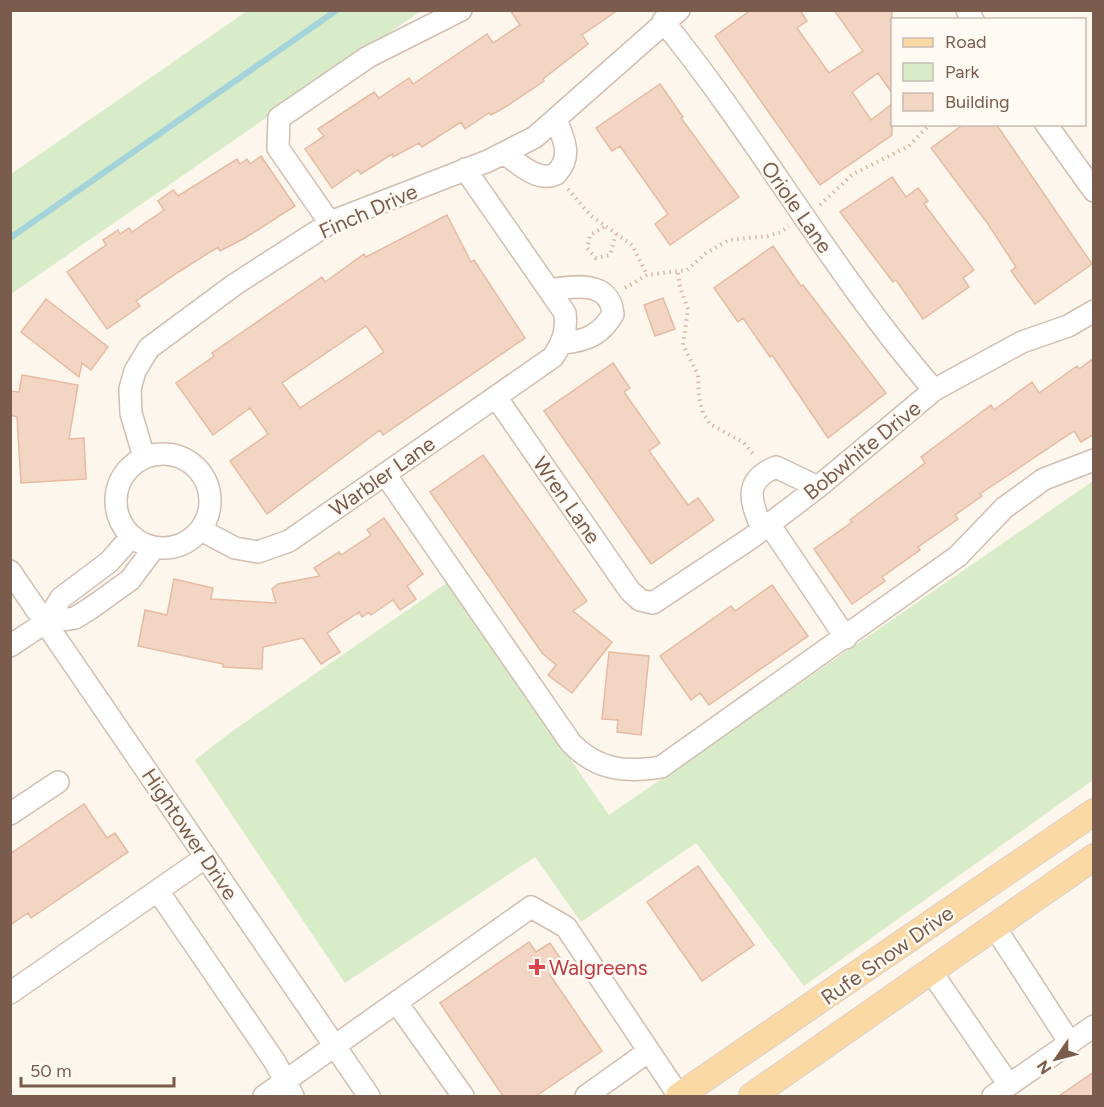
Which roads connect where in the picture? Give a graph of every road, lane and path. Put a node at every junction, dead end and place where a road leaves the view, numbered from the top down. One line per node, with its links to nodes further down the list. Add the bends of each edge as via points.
1 (461, 10): 11 (street, via 368,57 279,118 278,148)
2 (671, 16): 3 (street, Finch Drive); 10 (street, Oriole Lane)
3 (556, 119): 6 (street, Finch Drive, via 535,137); 8 (street, via 567,158)
4 (928, 126): 10 (path, via 909,146 854,174)
5 (1047, 126): 9 (street)
6 (504, 153): 7 (street, Finch Drive); 8 (street, via 526,170 542,176)
7 (465, 170): 11 (street, Finch Drive); 16 (street)
8 (556, 174): 12 (path)
9 (1094, 191)
10 (803, 216): 14 (path, via 781,232 729,240); 20 (street, Oriole Lane)
11 (330, 223): 22 (street, Finch Drive, via 234,285 149,348 130,389 131,413)
12 (604, 227): 13 (path); 13 (path, via 590,235 587,248 596,258 610,255)
13 (616, 234): 15 (path, via 632,245)
14 (678, 273): 15 (path); 24 (path, via 688,309 683,345 698,375 703,413 710,424 749,446)
15 (647, 275): 17 (path)
16 (549, 290): 17 (street, via 578,285 593,288); 19 (street, via 564,313 566,325)
17 (608, 298): 19 (street, via 613,314 598,334)
18 (1094, 311): 20 (street, Bobwhite Drive, via 1068,326 1022,342)
19 (558, 350): 21 (street, Warbler Lane)
20 (934, 390): 26 (street, Bobwhite Drive)
21 (496, 397): 25 (street, Warbler Lane); 32 (street, Wren Lane)
22 (144, 457): 28 (street, via 162,453 179,456 194,465 205,479 209,505); 29 (street, via 120,479 116,495 116,511)
23 (1094, 460): 34 (street, via 1044,479 1004,508 958,556)
24 (765, 472): 26 (street, via 776,467); 27 (street, via 754,485 751,499)
25 (385, 474): 28 (street, Warbler Lane, via 289,541 258,552 235,548); 34 (street, via 571,743 586,759 610,768 661,767)
26 (818, 487): 27 (street, Bobwhite Drive)
27 (766, 526): 32 (street, Bobwhite Drive, via 653,603); 34 (street)
28 (201, 530): 30 (street, via 180,545)
29 (132, 536): 30 (street); 33 (street, via 109,562 61,597)
30 (154, 548): 33 (street, via 130,580 91,608 75,618)
31 (10, 571): 33 (street, Hightower Drive)
32 (640, 600)
33 (46, 622): 35 (street); 39 (street, Hightower Drive)
34 (846, 638)
35 (10, 646)
36 (57, 782): 38 (street)
37 (1094, 812): 56 (main road, Rufe Snow Drive)
38 (10, 814)
39 (206, 857): 41 (street); 48 (street, Hightower Drive)
40 (1094, 857): 42 (main road, Rufe Snow Drive)
41 (158, 891): 44 (street); 50 (street, via 275,1062)
42 (994, 926): 43 (main road, Rufe Snow Drive); 47 (street)
43 (930, 970): 51 (street); 57 (main road, Rufe Snow Drive)
44 (10, 993)
45 (397, 1003): 48 (street); 49 (street, via 531,907 566,927); 54 (street)
46 (1094, 1026): 47 (street)
47 (1070, 1042): 51 (street)
48 (335, 1047): 50 (street); 53 (street, Hightower Drive)
49 (649, 1051): 55 (street); 56 (street)
50 (288, 1090): 52 (street)
51 (1001, 1091)
52 (264, 1096)
53 (369, 1096)
54 (463, 1096)
55 (586, 1096)
56 (679, 1096)
57 (752, 1096)

